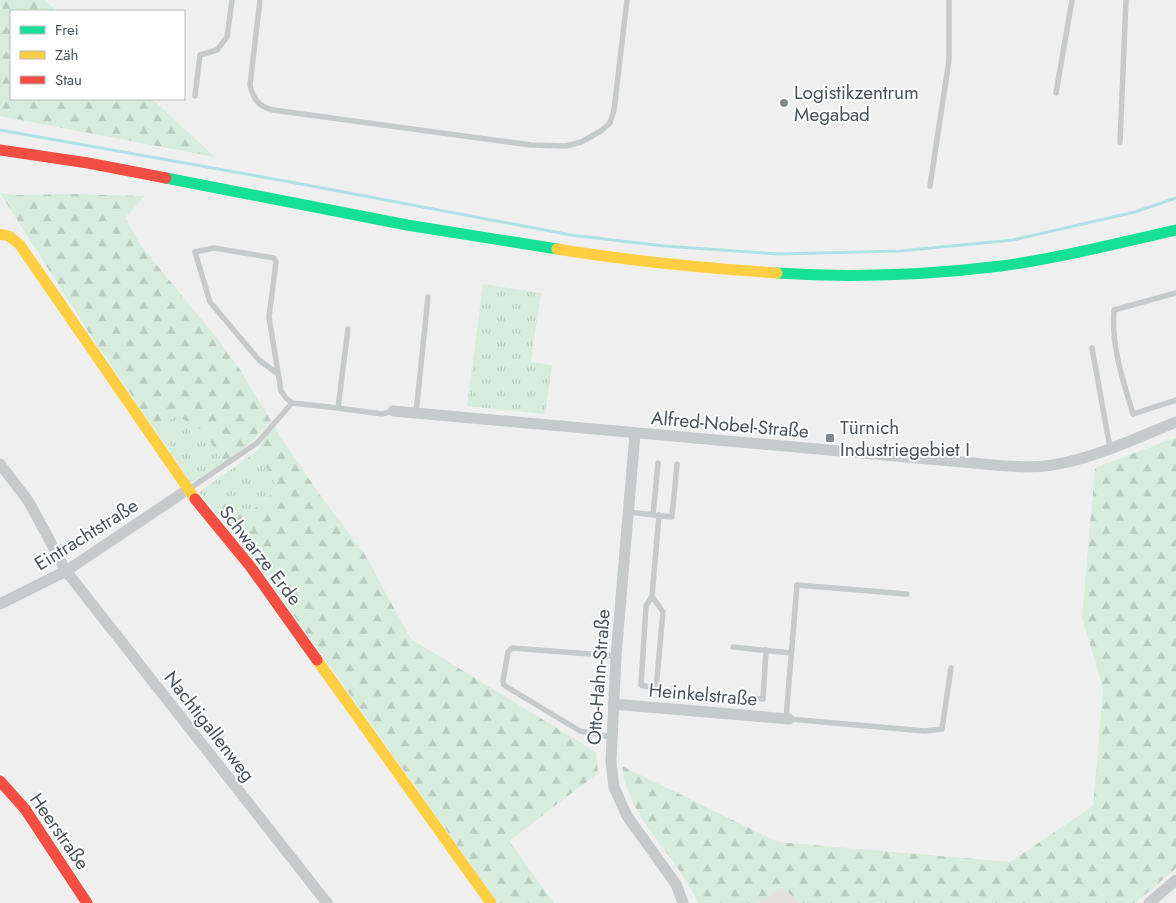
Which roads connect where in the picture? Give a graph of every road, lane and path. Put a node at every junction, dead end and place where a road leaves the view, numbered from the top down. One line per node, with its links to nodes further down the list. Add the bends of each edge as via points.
1 (232, 0): 8 (lane, via 227,37 217,50 200,55)
2 (260, 0): 3 (lane, via 250,85 253,98 263,108 531,145 566,146 582,142 610,123)
3 (627, 0)
4 (949, 0): 11 (lane, via 949,60)
5 (1072, 0): 7 (lane)
6 (1126, 0): 9 (lane)
7 (1056, 93)
8 (196, 96)
9 (1120, 142)
10 (0, 150): 12 (main road, via 88,163 407,225 607,257 713,269 821,276 912,274 1001,266 1062,256)
11 (930, 186)
12 (1176, 230)
13 (0, 234): 30 (main road, Schwarze Erde, via 9,236 20,245)
14 (1176, 293): 19 (lane, via 1114,310 1113,325 1119,365 1133,414)
15 (428, 297): 23 (lane)
16 (348, 329): 21 (lane)
17 (1092, 348): 26 (lane)
18 (278, 374): 18 (lane, via 259,360 210,302 195,252 214,248 274,258 269,317); 20 (lane, via 281,391)
19 (1176, 400)
20 (292, 403): 21 (lane); 30 (lane, via 257,443)
21 (338, 408): 22 (lane, via 382,414)
22 (393, 411): 23 (street, Alfred-Nobel-Straße)
23 (416, 413): 25 (street, Alfred-Nobel-Straße)
24 (1176, 422): 26 (street, Alfred-Nobel-Straße)
25 (635, 434): 26 (street, Alfred-Nobel-Straße, via 1022,466 1068,462); 31 (street, Otto-Hahn-Straße)
26 (1110, 448)
27 (0, 464): 33 (street, Nachtigallenweg, via 29,502)
28 (658, 464): 32 (lane)
29 (677, 464): 32 (lane, via 672,517)
30 (187, 490): 33 (street, Eintrachtstraße); 50 (main road, Schwarze Erde, via 250,566)
31 (628, 512): 32 (lane); 40 (street, Otto-Hahn-Straße)
32 (656, 515): 35 (lane)
33 (66, 571): 36 (street, Eintrachtstraße); 49 (street, Nachtigallenweg)
34 (907, 594): 39 (lane, via 797,585)
35 (652, 596): 42 (lane, via 663,612); 42 (lane, via 646,606 641,685)
36 (0, 604)
37 (733, 647): 38 (lane)
38 (766, 650): 39 (lane); 42 (lane, via 763,700)
39 (791, 652): 44 (lane)
40 (616, 656): 43 (street, Otto-Hahn-Straße); 45 (lane, via 512,648 508,652 503,681 507,687 580,731)
41 (950, 668): 44 (lane, via 942,729 925,731)
42 (656, 689)
43 (613, 704): 44 (street, Heinkelstraße); 45 (street, Otto-Hahn-Straße)
44 (787, 719)
45 (611, 736): 51 (street, Otto-Hahn-Straße, via 614,787 620,801 627,816 676,884)
46 (0, 781): 48 (main road, Heerstraße, via 25,809)
47 (1176, 880): 52 (street)
48 (87, 903)
49 (327, 903)
50 (491, 903)
51 (683, 903)
52 (1149, 903)

